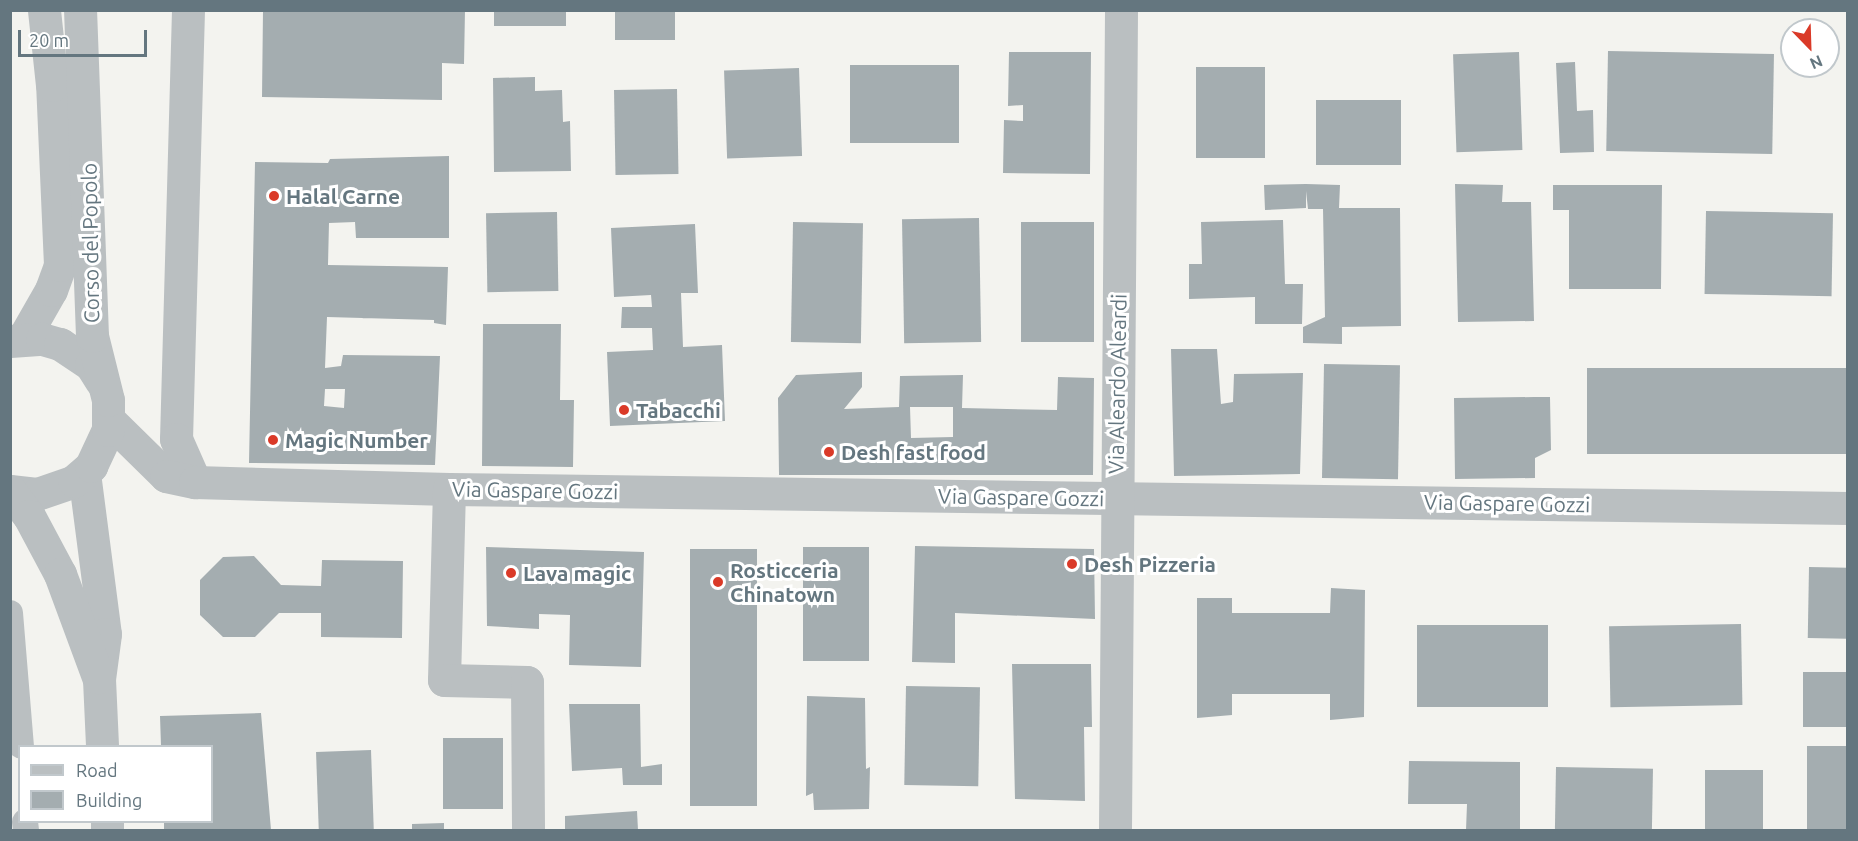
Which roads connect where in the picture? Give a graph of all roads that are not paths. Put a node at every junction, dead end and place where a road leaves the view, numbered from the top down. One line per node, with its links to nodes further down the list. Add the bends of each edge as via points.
1 (44, 10): 5 (street, Corso del Popolo, via 52,85 60,265 51,290)
2 (80, 10): 6 (street, Corso del Popolo, via 92,336)
3 (188, 10): 9 (street, via 176,439)
4 (1120, 10): 12 (street, Via Aleardo Aleardi)
5 (17, 340): 6 (street, Corso del Popolo, via 60,344 76,352)
6 (101, 381): 7 (street)
7 (109, 420): 8 (street, via 102,449); 9 (street, Via Gaspare Gozzi, via 166,476)
8 (84, 473): 11 (street, via 50,492); 15 (street, via 105,634)
9 (195, 482): 10 (street, Via Gaspare Gozzi)
10 (449, 489): 12 (street, Via Gaspare Gozzi); 18 (street, via 444,680 527,682)
11 (10, 491): 15 (street, via 29,516 60,574)
12 (1116, 498): 13 (street, Via Gaspare Gozzi); 19 (street, Via Aleardo Aleardi)
13 (1848, 508)
14 (10, 613): 16 (lane)
15 (99, 679): 17 (street)
16 (21, 745)
17 (102, 745)
18 (528, 831)
19 (1115, 831)

